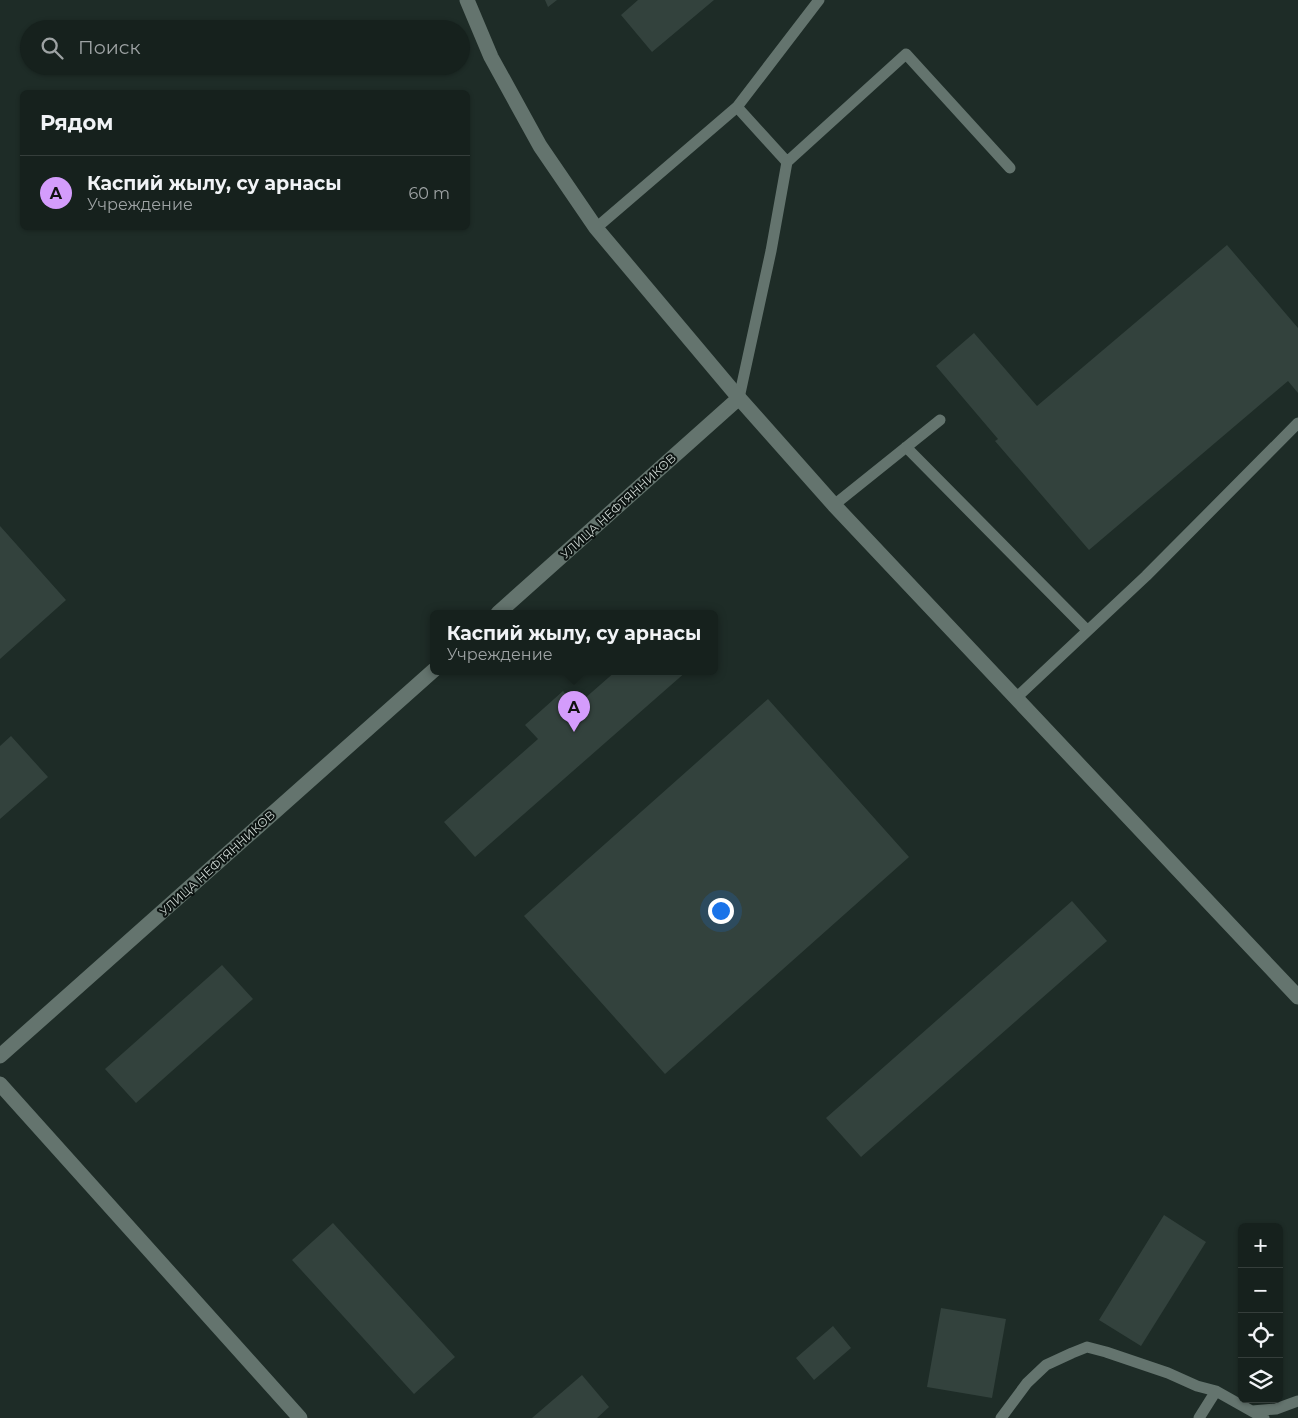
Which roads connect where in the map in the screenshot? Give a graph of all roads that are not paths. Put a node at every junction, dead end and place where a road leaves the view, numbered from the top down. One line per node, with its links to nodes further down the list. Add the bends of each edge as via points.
1 (467, 0): 6 (street, via 491,57 540,146)
2 (819, 0): 3 (lane)
3 (737, 107): 4 (lane); 6 (lane)
4 (787, 162): 5 (lane, via 906,54); 7 (lane, via 772,251)
5 (1010, 168)
6 (596, 228): 7 (street)
7 (739, 398): 11 (street); 12 (street, УЛИЦА НЕФТЯННИКОВ)
8 (940, 420): 10 (lane)
9 (1298, 423): 13 (lane, via 1146,576)
10 (906, 447): 11 (lane); 13 (lane)
11 (834, 505): 15 (street)
12 (501, 610)
13 (1087, 630): 15 (lane)
14 (430, 674): 17 (street, УЛИЦА НЕФТЯННИКОВ)
15 (1016, 698): 16 (street)
16 (1298, 997)
17 (0, 1056)
18 (0, 1084): 22 (street)
19 (1216, 1391): 21 (lane); 23 (lane, via 1087,1348 1046,1365 1027,1383); 24 (lane)
20 (1298, 1401): 21 (lane, via 1276,1409)
21 (1252, 1411): 25 (lane)
22 (300, 1418)
23 (1001, 1418)
24 (1199, 1418)
25 (1264, 1418)

